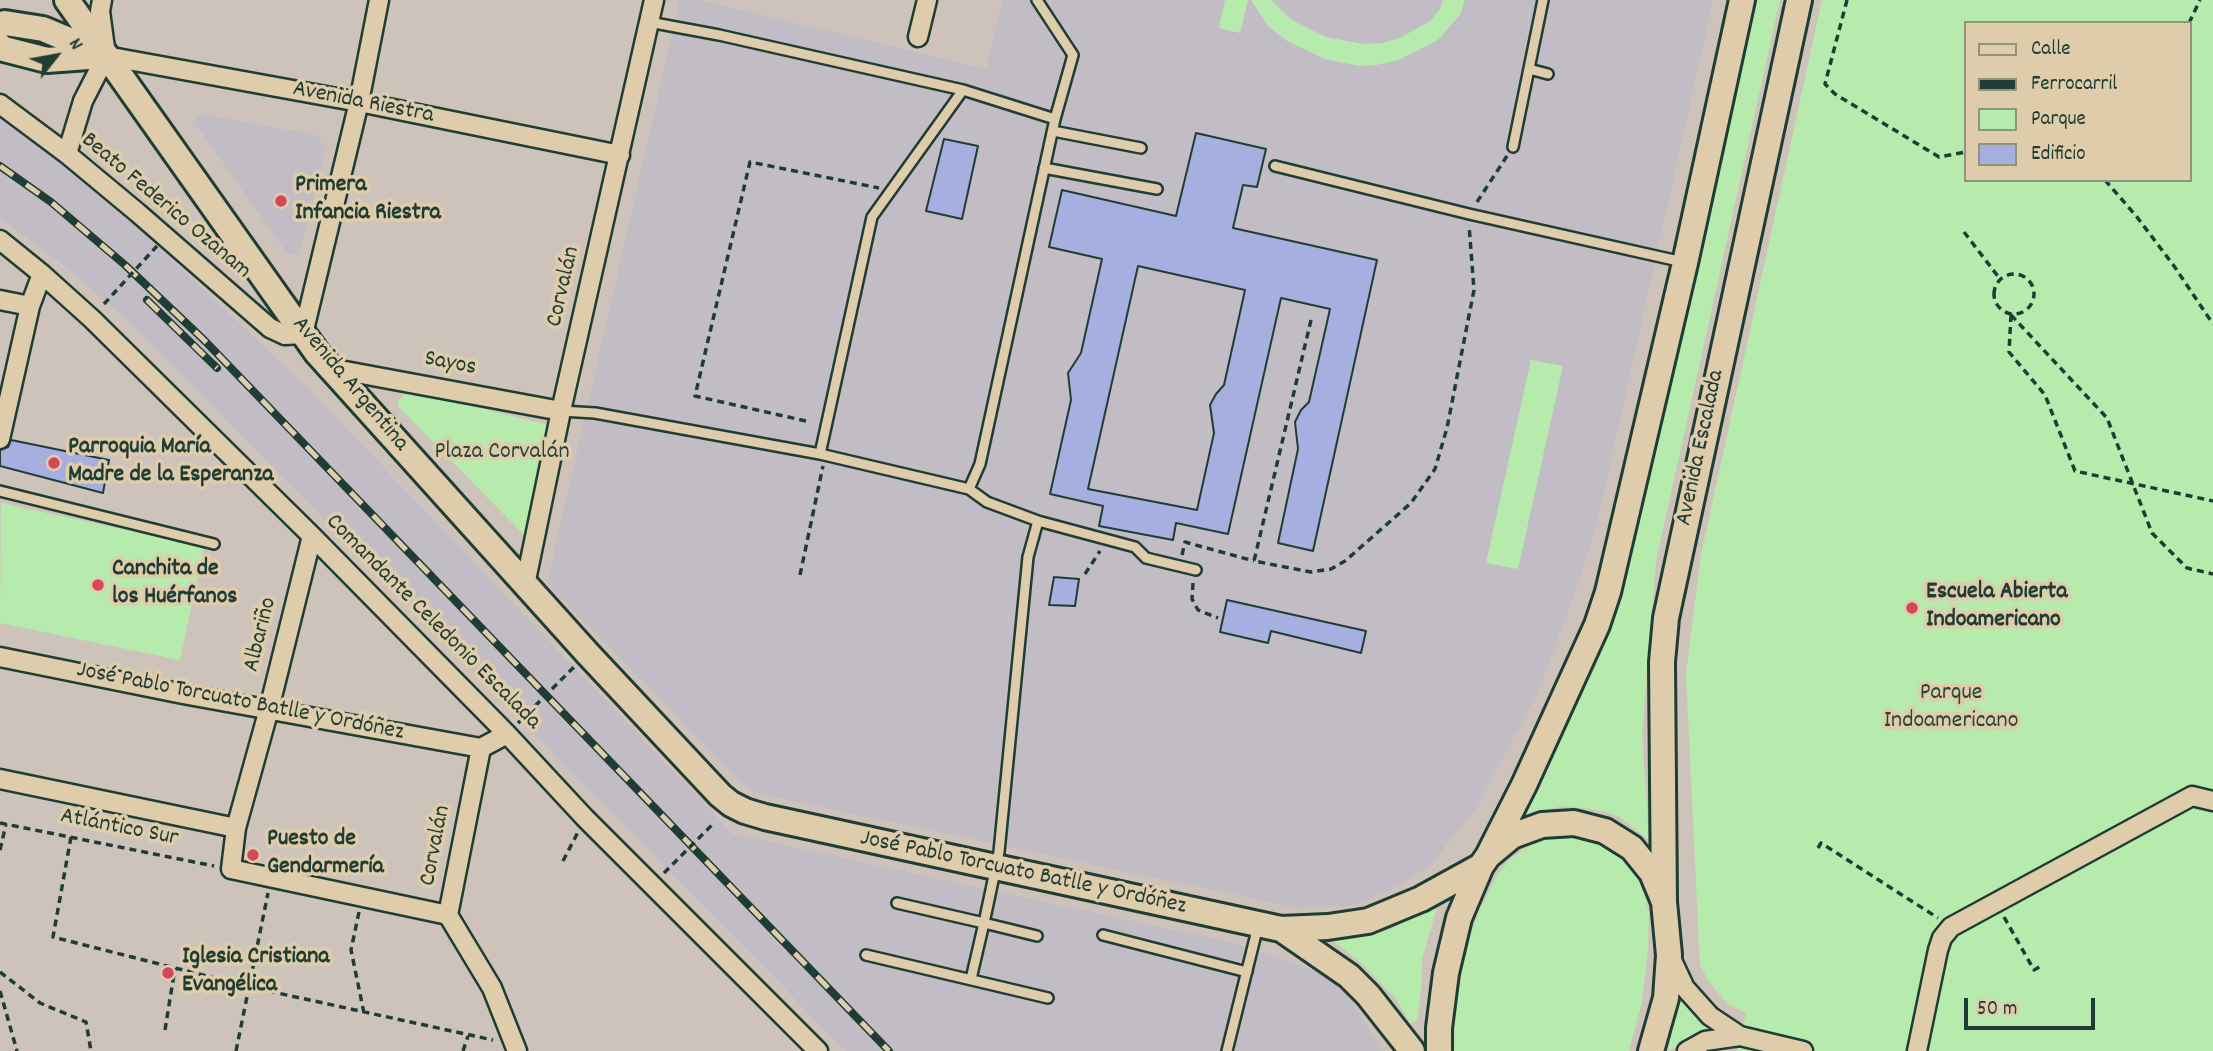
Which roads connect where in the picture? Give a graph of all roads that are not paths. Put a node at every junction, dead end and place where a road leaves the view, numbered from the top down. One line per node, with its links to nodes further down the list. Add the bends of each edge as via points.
1 (67, 0): 13 (main road, Avenida Argentina)
2 (102, 0): 13 (street)
3 (379, 0): 17 (street)
4 (654, 0): 10 (street, Corvalán)
5 (927, 0): 12 (street)
6 (1037, 0): 19 (lane, via 1073,54)
7 (1543, 0): 14 (lane)
8 (1742, 0): 29 (main road)
9 (1799, 0): 55 (main road, Avenida Escalada, via 1665,618)
10 (649, 22): 16 (lane); 24 (street, Corvalán)
11 (1, 29): 13 (main road, Avenida Riestra, via 43,29)
12 (918, 37)
13 (106, 56): 17 (street, Avenida Riestra); 23 (street, via 83,101); 33 (main road, Avenida Argentina)
14 (1529, 69): 15 (lane); 21 (lane)
15 (1548, 74)
16 (963, 90): 19 (lane); 37 (lane, via 872,217)
17 (359, 102): 24 (street, Avenida Riestra); 33 (street)
18 (0, 104): 23 (street, Beato Federico Ozanam)
19 (1055, 119): 20 (lane)
20 (1053, 131): 22 (lane); 26 (lane)
21 (1513, 147)
22 (1141, 148)
23 (67, 154): 33 (street, Beato Federico Ozanam, via 270,328 285,335)
24 (620, 155): 35 (street, Corvalán)
25 (1275, 166): 29 (lane)
26 (1044, 169): 27 (lane); 38 (lane, via 980,464)
27 (1157, 189)
28 (0, 240): 30 (street, Comandante Celedonio Escalada)
29 (1685, 263): 53 (main road, via 1597,625)
30 (43, 274): 32 (street); 41 (street, Comandante Celedonio Escalada)
31 (0, 300): 32 (street)
32 (30, 306): 36 (street)
33 (303, 334): 34 (main road, Avenida Argentina)
34 (329, 368): 35 (street, Sayos); 44 (main road, Avenida Argentina)
35 (561, 411): 37 (lane, via 595,413); 44 (street, Corvalán)
36 (0, 439)
37 (820, 454): 38 (lane)
38 (969, 489): 40 (lane, via 987,502)
39 (0, 491): 42 (lane)
40 (1038, 521): 43 (lane, via 1135,547 1146,558); 54 (lane, via 1028,557)
41 (312, 536): 46 (street, Albariño); 47 (street, Comandante Celedonio Escalada)
42 (214, 544)
43 (1196, 570)
44 (525, 585): 51 (main road, Avenida Argentina, via 720,795)
45 (0, 656): 46 (street, José Pablo Torcuato Batlle y Ordóñez)
46 (269, 709): 48 (street, José Pablo Torcuato Batlle y Ordóñez); 52 (street, Albariño)
47 (513, 729): 48 (street); 69 (street, Comandante Celedonio Escalada, via 585,818)
48 (481, 748): 57 (street, Corvalán)
49 (0, 779): 52 (street)
50 (2213, 801): 76 (street, via 2192,796 1951,926 1938,950)
51 (765, 817): 54 (main road, José Pablo Torcuato Batlle y Ordóñez)
52 (236, 828): 57 (street, Albariño, via 231,869)
53 (1484, 861): 55 (main road, José Pablo Torcuato Batlle y Ordóñez, via 1512,836 1542,825 1574,823 1605,831 1632,848 1652,873); 59 (main road, José Pablo Torcuato Batlle y Ordóñez, via 1422,899 1368,921 1328,927); 72 (main road, via 1459,918 1446,973)
54 (991, 875): 58 (lane); 59 (main road, José Pablo Torcuato Batlle y Ordóñez)
55 (1664, 902): 63 (main road)
56 (897, 903): 58 (lane)
57 (448, 915): 68 (street, Corvalán, via 492,988)
58 (984, 923): 61 (lane); 65 (lane)
59 (1270, 926): 64 (lane); 71 (main road, José Pablo Torcuato Batlle y Ordóñez, via 1349,976)
60 (1103, 935): 64 (lane)
61 (1037, 936)
62 (866, 954): 65 (lane)
63 (1669, 955): 67 (street, via 1685,988 1710,1016); 73 (main road, via 1666,998)
64 (1247, 972): 70 (lane)
65 (971, 979): 66 (lane)
66 (1048, 998)
67 (1740, 1036): 74 (street, via 1705,1041); 75 (street)
68 (516, 1047)
69 (818, 1051)
70 (1227, 1051)
71 (1412, 1051)
72 (1439, 1051)
73 (1651, 1051)
74 (1687, 1051)
75 (1803, 1051)
76 (1916, 1051)

